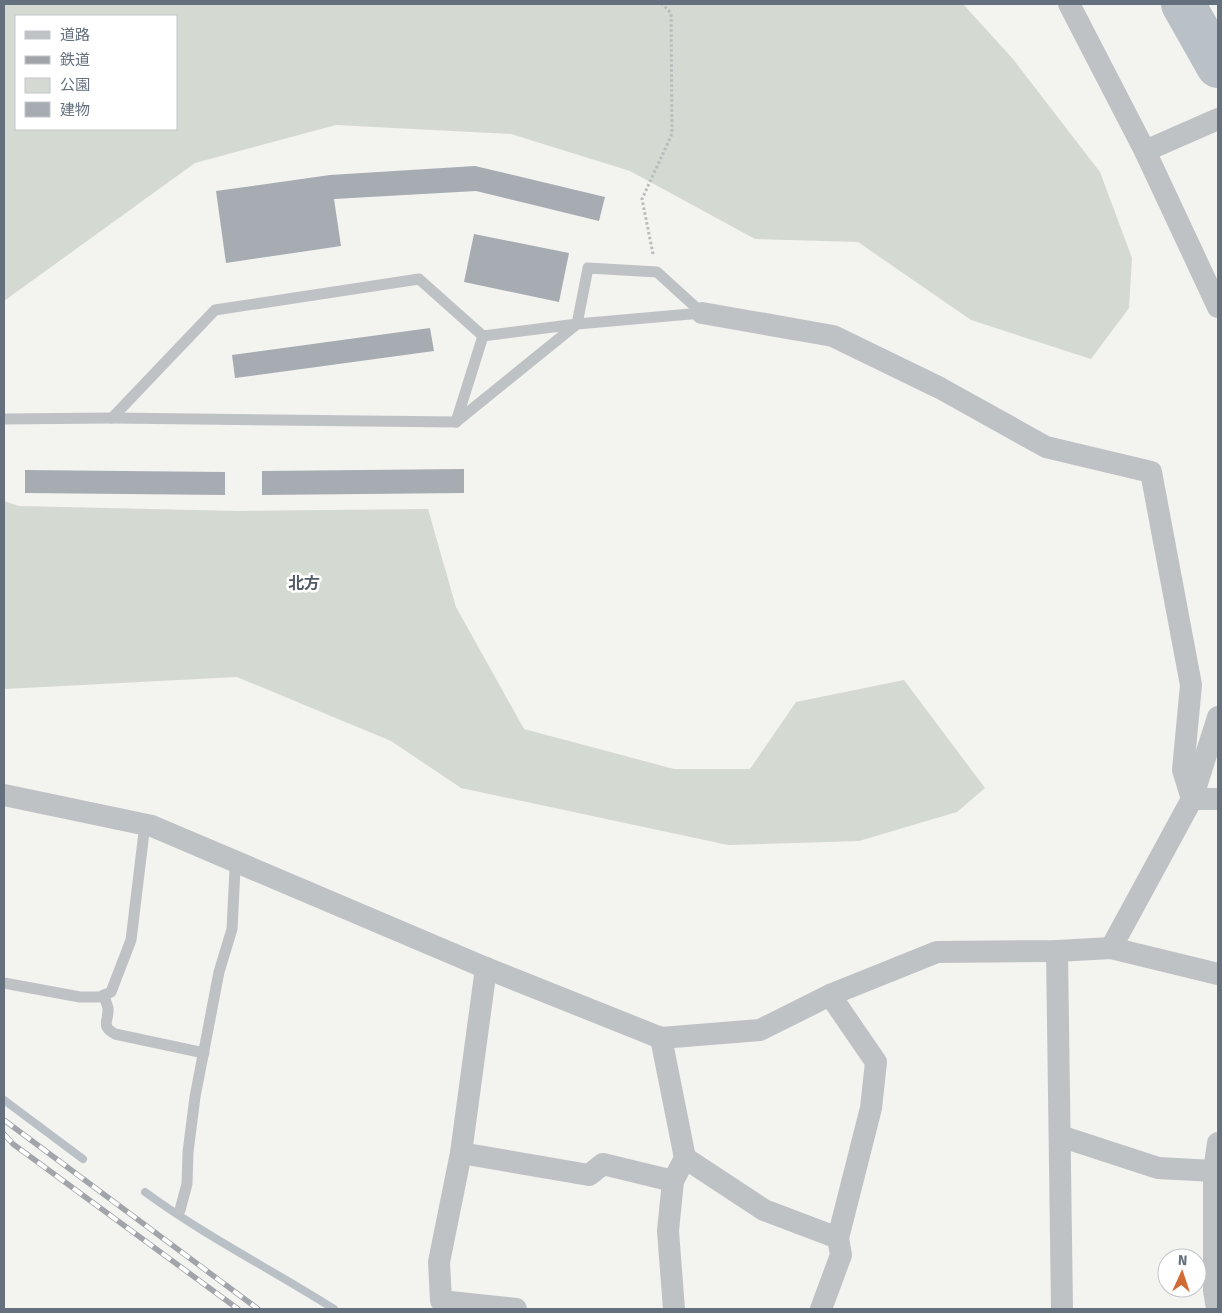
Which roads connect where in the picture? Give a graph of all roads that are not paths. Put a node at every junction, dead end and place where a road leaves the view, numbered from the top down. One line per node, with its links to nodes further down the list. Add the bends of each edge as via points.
1 (1069, 4): 3 (street)
2 (1218, 119): 3 (street)
3 (1145, 151): 4 (street)
4 (1218, 308)
5 (702, 313): 6 (lane); 6 (lane, via 657,272 588,268); 13 (street, via 833,336 940,388 1046,447 1151,472 1191,685 1183,770)
6 (577, 324): 7 (lane); 10 (lane)
7 (483, 336): 8 (lane, via 419,279 215,310); 10 (lane)
8 (112, 418): 9 (lane); 10 (lane)
9 (4, 419)
10 (456, 422)
11 (1218, 717): 13 (street)
12 (4, 795): 15 (street)
13 (1192, 799): 14 (street); 17 (street)
14 (1218, 799)
15 (146, 824): 16 (street); 23 (lane, via 131,940 111,992)
16 (237, 862): 19 (street); 25 (lane, via 232,929 219,972)
17 (1111, 948): 18 (street); 20 (street)
18 (1057, 952): 22 (street, via 937,952); 26 (street)
19 (486, 968): 24 (street); 28 (street)
20 (1218, 974)
21 (4, 983): 23 (lane, via 80,997)
22 (830, 995): 24 (street, via 760,1030); 33 (street, via 876,1062 871,1108)
23 (104, 996): 25 (lane, via 108,1010 106,1025 115,1034)
24 (661, 1038): 29 (street)
25 (204, 1053): 32 (lane, via 189,1143 187,1184)
26 (1060, 1136): 30 (street, via 1158,1168); 37 (street)
27 (1218, 1143): 30 (street)
28 (461, 1153): 31 (street, via 589,1175 603,1164); 34 (street, via 439,1262 441,1301)
29 (685, 1158): 31 (street); 33 (street, via 764,1210)
30 (1214, 1171): 38 (street, via 1214,1291)
31 (673, 1181): 35 (street, via 668,1231)
32 (180, 1210)
33 (838, 1238): 36 (street, via 841,1254)
34 (516, 1309)
35 (674, 1309)
36 (821, 1309)
37 (1062, 1309)
38 (1217, 1309)

